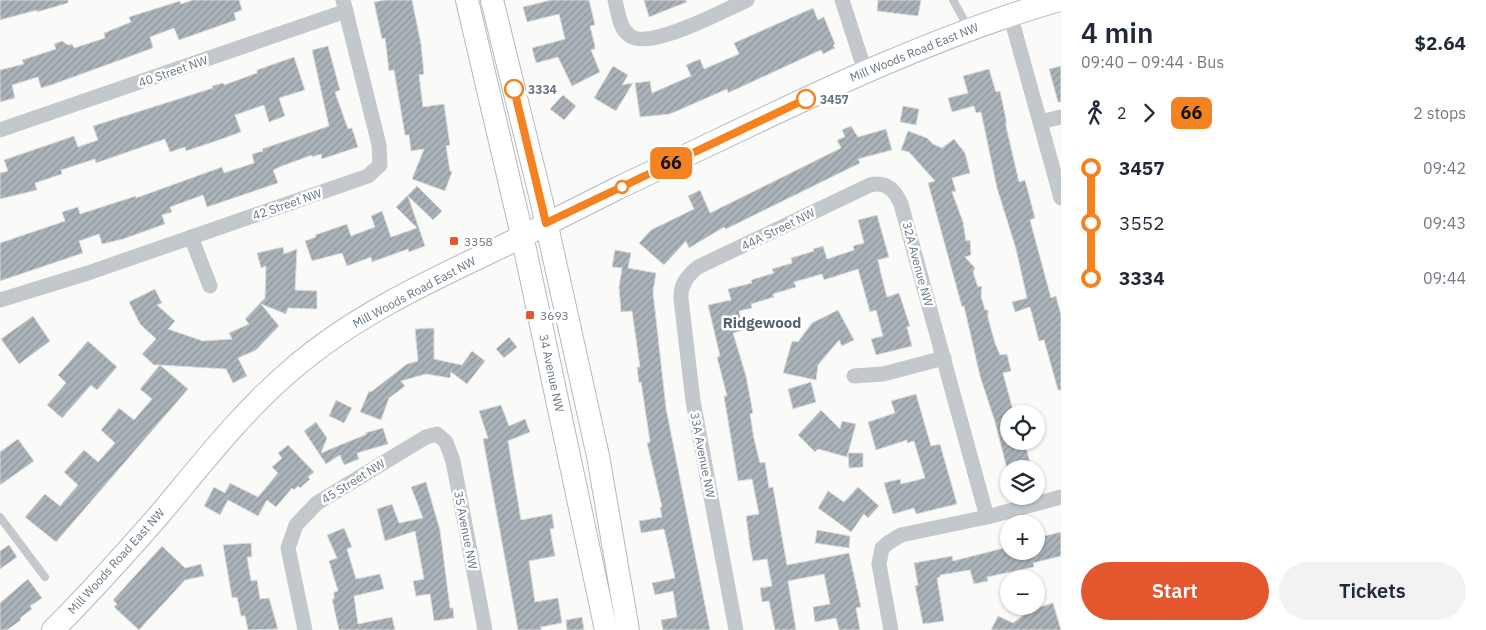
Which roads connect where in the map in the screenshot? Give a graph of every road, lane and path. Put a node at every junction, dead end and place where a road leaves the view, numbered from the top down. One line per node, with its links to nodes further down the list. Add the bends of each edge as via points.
1 (467, 0): 18 (main road, 34 Avenue NW)
2 (492, 0): 17 (main road)
3 (615, 0): 4 (street, via 625,31 634,39 643,40 661,37)
4 (747, 0)
5 (842, 0): 11 (street)
6 (953, 0): 10 (lane)
7 (1059, 0): 9 (main road, Mill Woods Road East NW)
8 (345, 6): 14 (street, 40 Street NW); 19 (street, 42 Street NW, via 379,145 380,165 368,176)
9 (1010, 14): 10 (main road, Mill Woods Road East NW); 13 (street)
10 (969, 28): 11 (main road, Mill Woods Road East NW)
11 (865, 71): 17 (main road, Mill Woods Road East NW)
12 (1061, 116): 13 (street)
13 (1040, 122): 16 (street)
14 (0, 130)
15 (876, 184): 20 (street, 44A Street NW, via 698,267); 23 (street, 32A Avenue NW, via 894,191 901,204)
16 (1061, 198)
17 (546, 223): 18 (main road, Mill Woods Road East NW); 34 (main road, via 598,456)
18 (522, 236): 30 (main road, Mill Woods Road East NW, via 408,292 354,323 291,370 243,416 125,554); 33 (main road, 34 Avenue NW)
19 (191, 237): 21 (street); 22 (street, 42 Street NW)
20 (685, 280): 35 (street, 33A Avenue NW, via 681,292 693,401)
21 (210, 286)
22 (0, 300)
23 (944, 358): 24 (street, via 883,374); 28 (street, 32A Avenue NW)
24 (854, 376)
25 (437, 434): 31 (street, 45 Street NW, via 426,437 317,503 296,525 288,548); 32 (street, 35 Avenue NW, via 446,442 453,461)
26 (1061, 497): 28 (street)
27 (0, 517): 29 (lane)
28 (987, 517): 36 (street, via 902,535 882,548 879,564)
29 (45, 576)
30 (53, 630)
31 (305, 630)
32 (485, 630)
33 (606, 630)
34 (628, 630)
35 (736, 630)
36 (891, 630)

